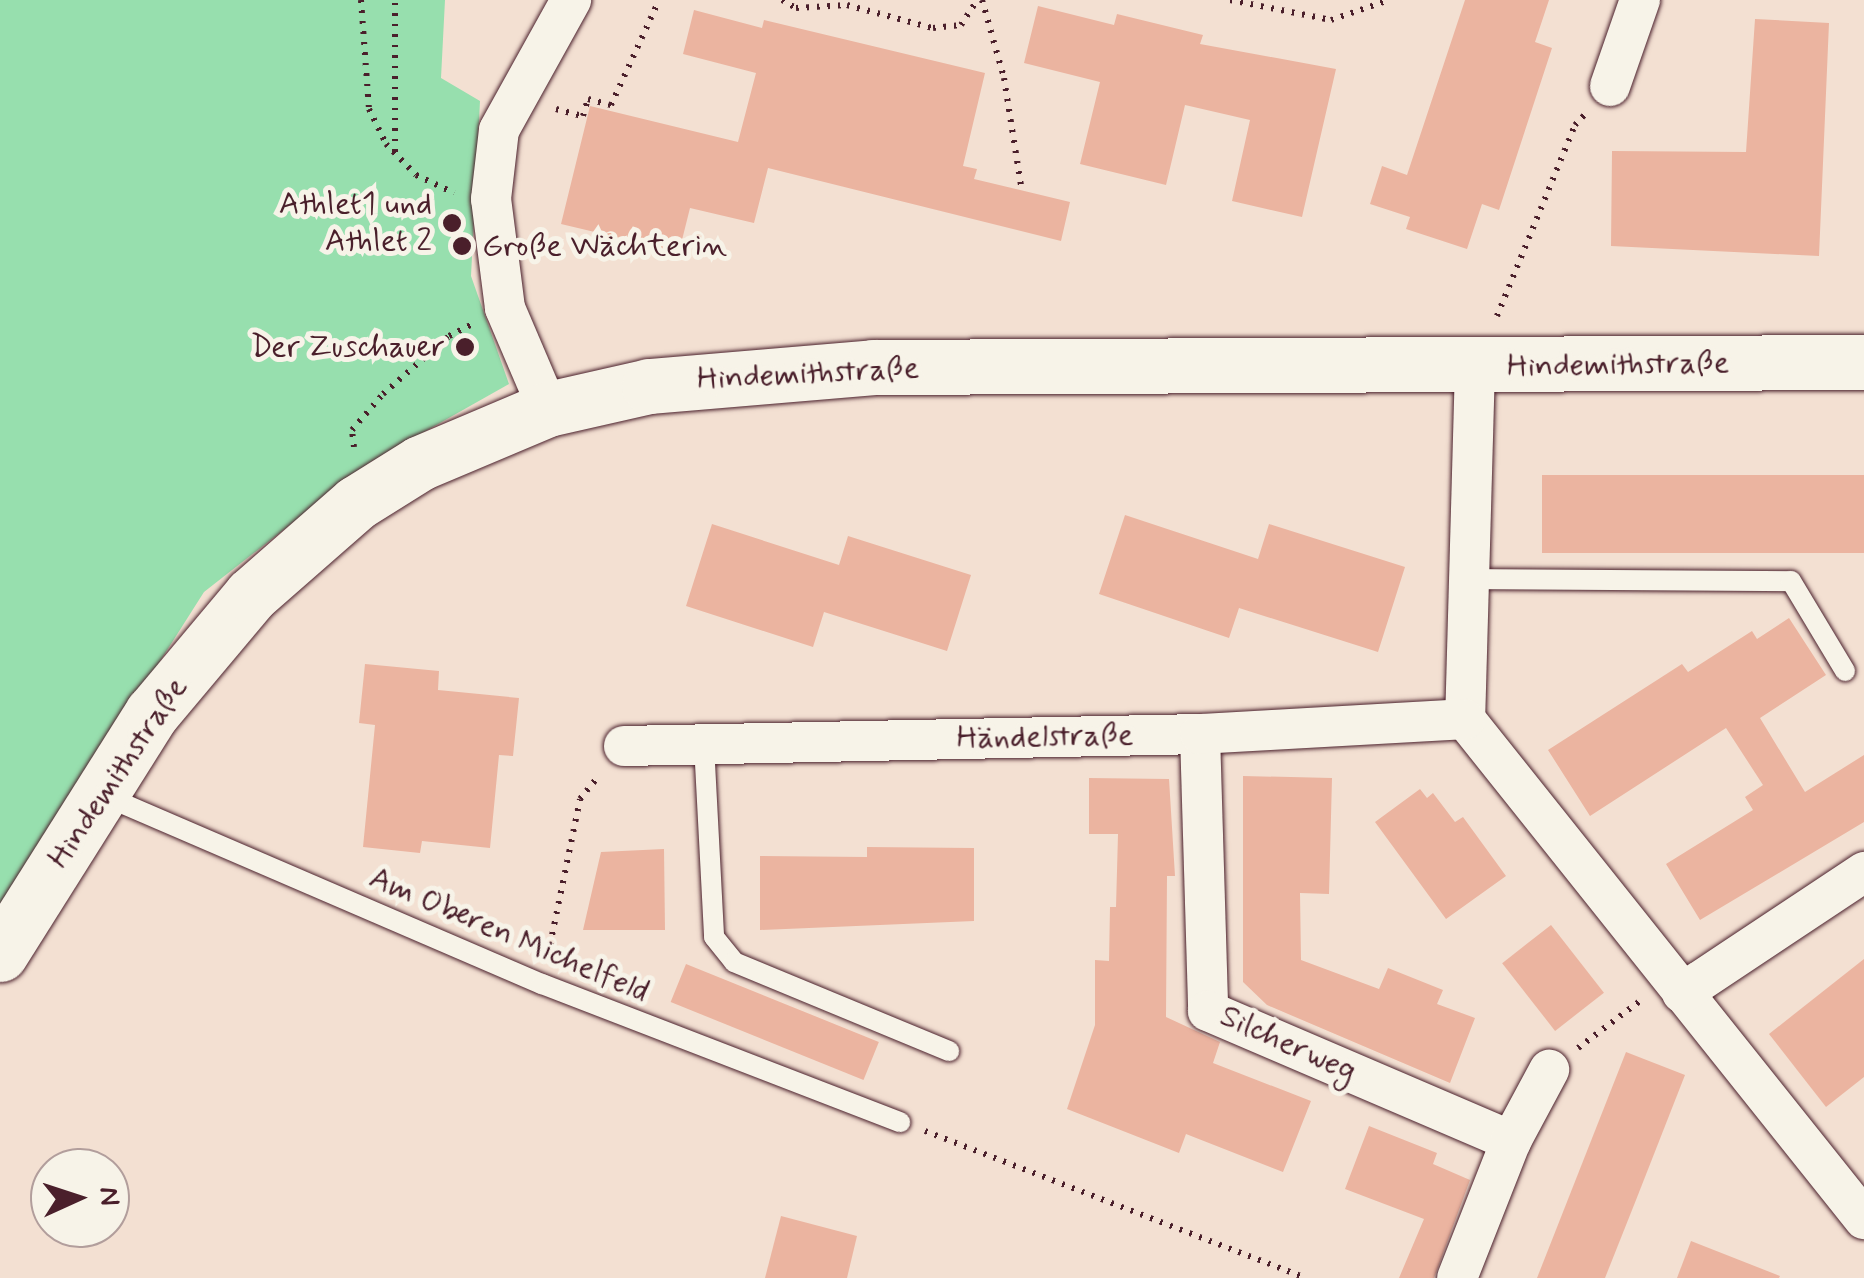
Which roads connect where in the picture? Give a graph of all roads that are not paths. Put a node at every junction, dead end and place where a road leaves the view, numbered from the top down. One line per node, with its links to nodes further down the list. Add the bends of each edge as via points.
1 (571, 0): 6 (street, via 499,130 490,199 505,308)
2 (1640, 0): 3 (street)
3 (1610, 86)
4 (1864, 362): 5 (street, Hindemithstraße)
5 (1475, 366): 6 (street, Hindemithstraße, via 773,370 649,386); 7 (street)
6 (548, 409): 13 (street, Hindemithstraße, via 420,463 356,504 251,596 152,713)
7 (1468, 579): 8 (lane, via 1791,581); 9 (street)
8 (1844, 670)
9 (1465, 720): 10 (street, Händelstraße); 16 (street)
10 (1200, 734): 11 (street, Händelstraße); 20 (street, Silcherweg, via 1208,1011)
11 (704, 744): 12 (street, Händelstraße); 17 (lane, via 714,937 734,962)
12 (624, 746)
13 (98, 793): 15 (street, Hindemithstraße); 19 (lane, Am Oberen Michelfeld, via 542,984)
14 (1864, 872): 16 (street)
15 (0, 954)
16 (1676, 986): 21 (street)
17 (948, 1051)
18 (1549, 1070): 20 (street)
19 (900, 1122)
20 (1511, 1141): 22 (street)
21 (1864, 1220)
22 (1457, 1278)

